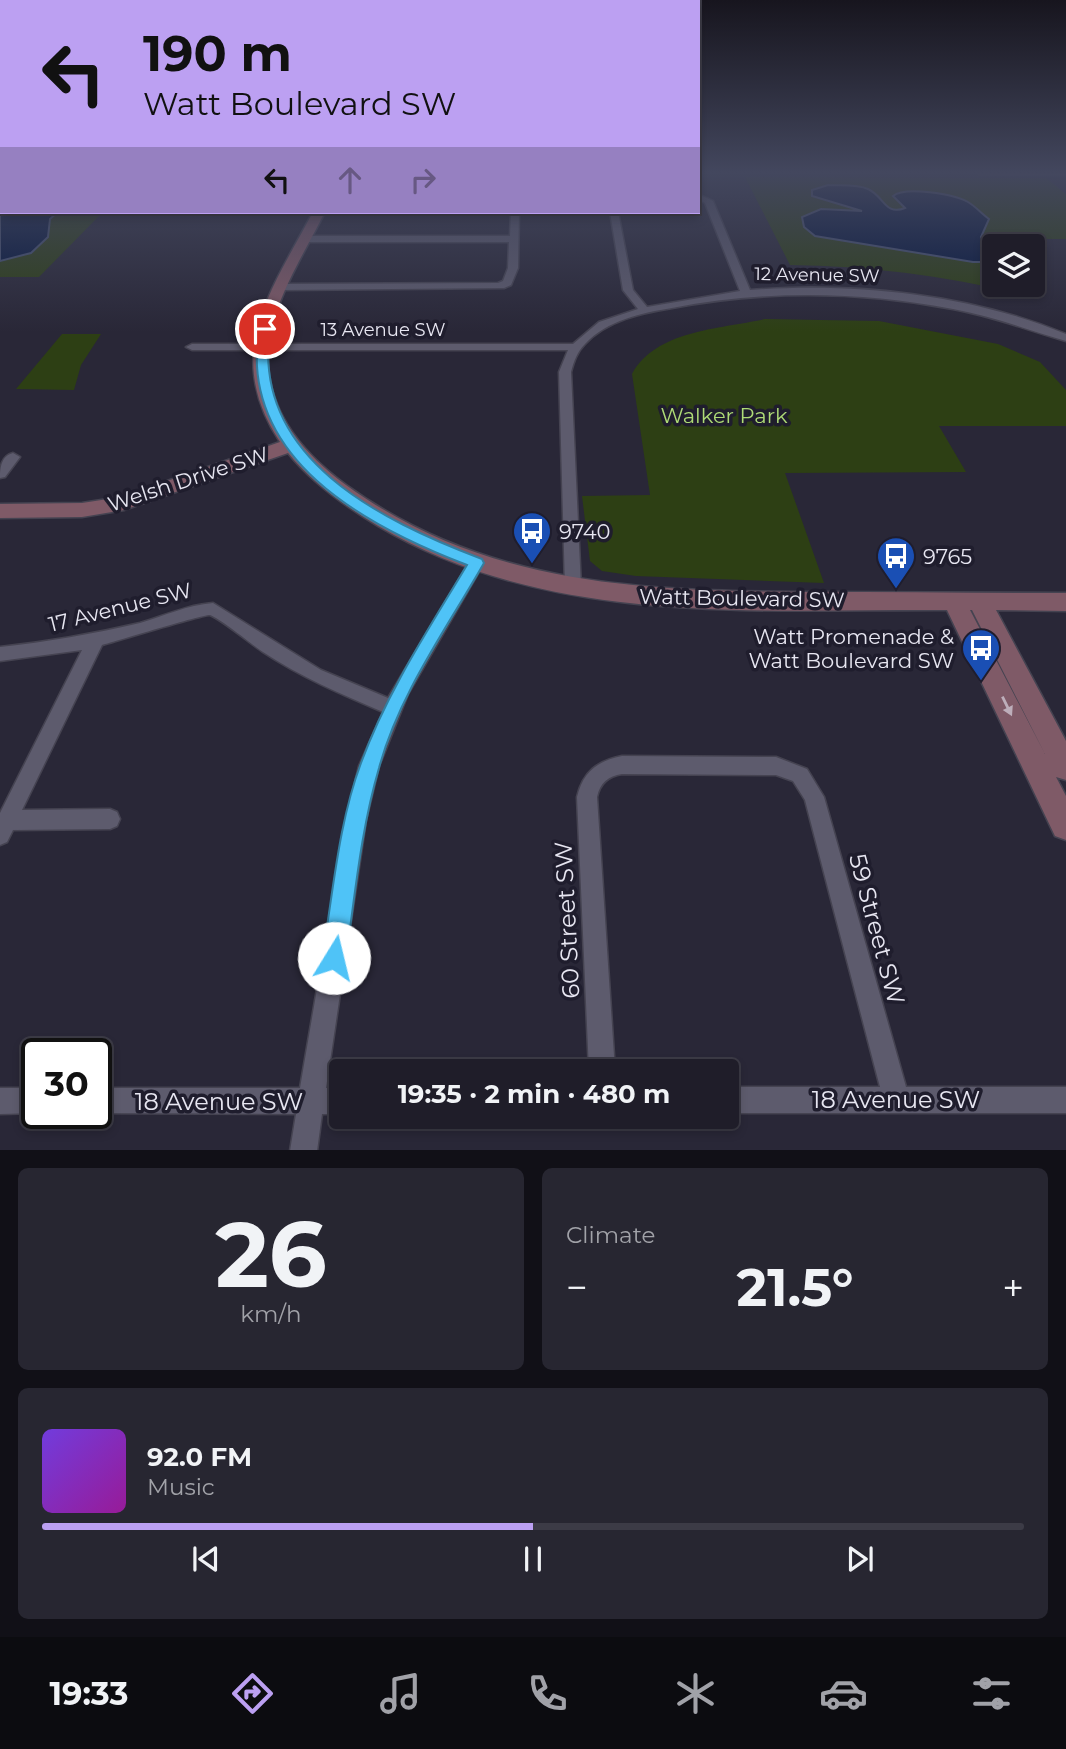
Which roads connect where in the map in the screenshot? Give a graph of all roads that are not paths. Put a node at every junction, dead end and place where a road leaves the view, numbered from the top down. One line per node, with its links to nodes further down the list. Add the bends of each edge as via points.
1 (313, 225): 5 (street, Watt Boulevard SW)
2 (515, 225): 6 (street)
3 (616, 225): 9 (street, via 628,290)
4 (714, 225): 8 (street)
5 (306, 239): 6 (street); 7 (street, Watt Boulevard SW)
6 (514, 239): 7 (street, via 512,273 500,286)
7 (283, 287): 12 (street, Watt Boulevard SW)
8 (745, 291): 9 (street, 12 Avenue SW); 10 (street, 12 Avenue SW, via 892,295 999,315)
9 (644, 310): 13 (street, 12 Avenue SW, via 606,323)
10 (1066, 338)
11 (191, 347): 12 (street, 13 Avenue SW)
12 (261, 347): 13 (street, 13 Avenue SW); 14 (street, Watt Boulevard SW, via 267,400)
13 (575, 347): 19 (street, via 567,361 565,381)
14 (291, 445): 17 (street, Welsh Drive SW, via 124,503 82,510); 18 (street, Watt Boulevard SW, via 316,472 378,519)
15 (13, 457): 16 (street)
16 (0, 474)
17 (0, 511)
18 (477, 563): 19 (street, Watt Boulevard SW); 24 (street)
19 (573, 587): 20 (street, Watt Boulevard SW, via 689,600)
20 (967, 601): 21 (street, Watt Boulevard SW); 25 (street); 28 (street, one-way to 28)
21 (1066, 602)
22 (95, 641): 23 (street, 17 Avenue SW); 24 (street, 17 Avenue SW, via 213,609 315,675); 29 (street)
23 (0, 654)
24 (393, 708): 37 (street, via 361,794)
25 (1066, 768)
26 (800, 775): 30 (street, 60 Street SW, via 776,766 622,765 602,771 591,782 587,797); 31 (street, 59 Street SW, via 814,797)
27 (110, 820): 29 (street)
28 (1066, 825)
29 (4, 827)
30 (600, 1059)
31 (896, 1099): 32 (street, 18 Avenue SW); 33 (street, 18 Avenue SW)
32 (739, 1100)
33 (1066, 1100)
34 (0, 1101): 35 (street)
35 (21, 1101)
36 (112, 1101): 37 (street, 18 Avenue SW)
37 (310, 1101): 38 (street, 18 Avenue SW); 39 (street)
38 (329, 1101)
39 (303, 1150)

